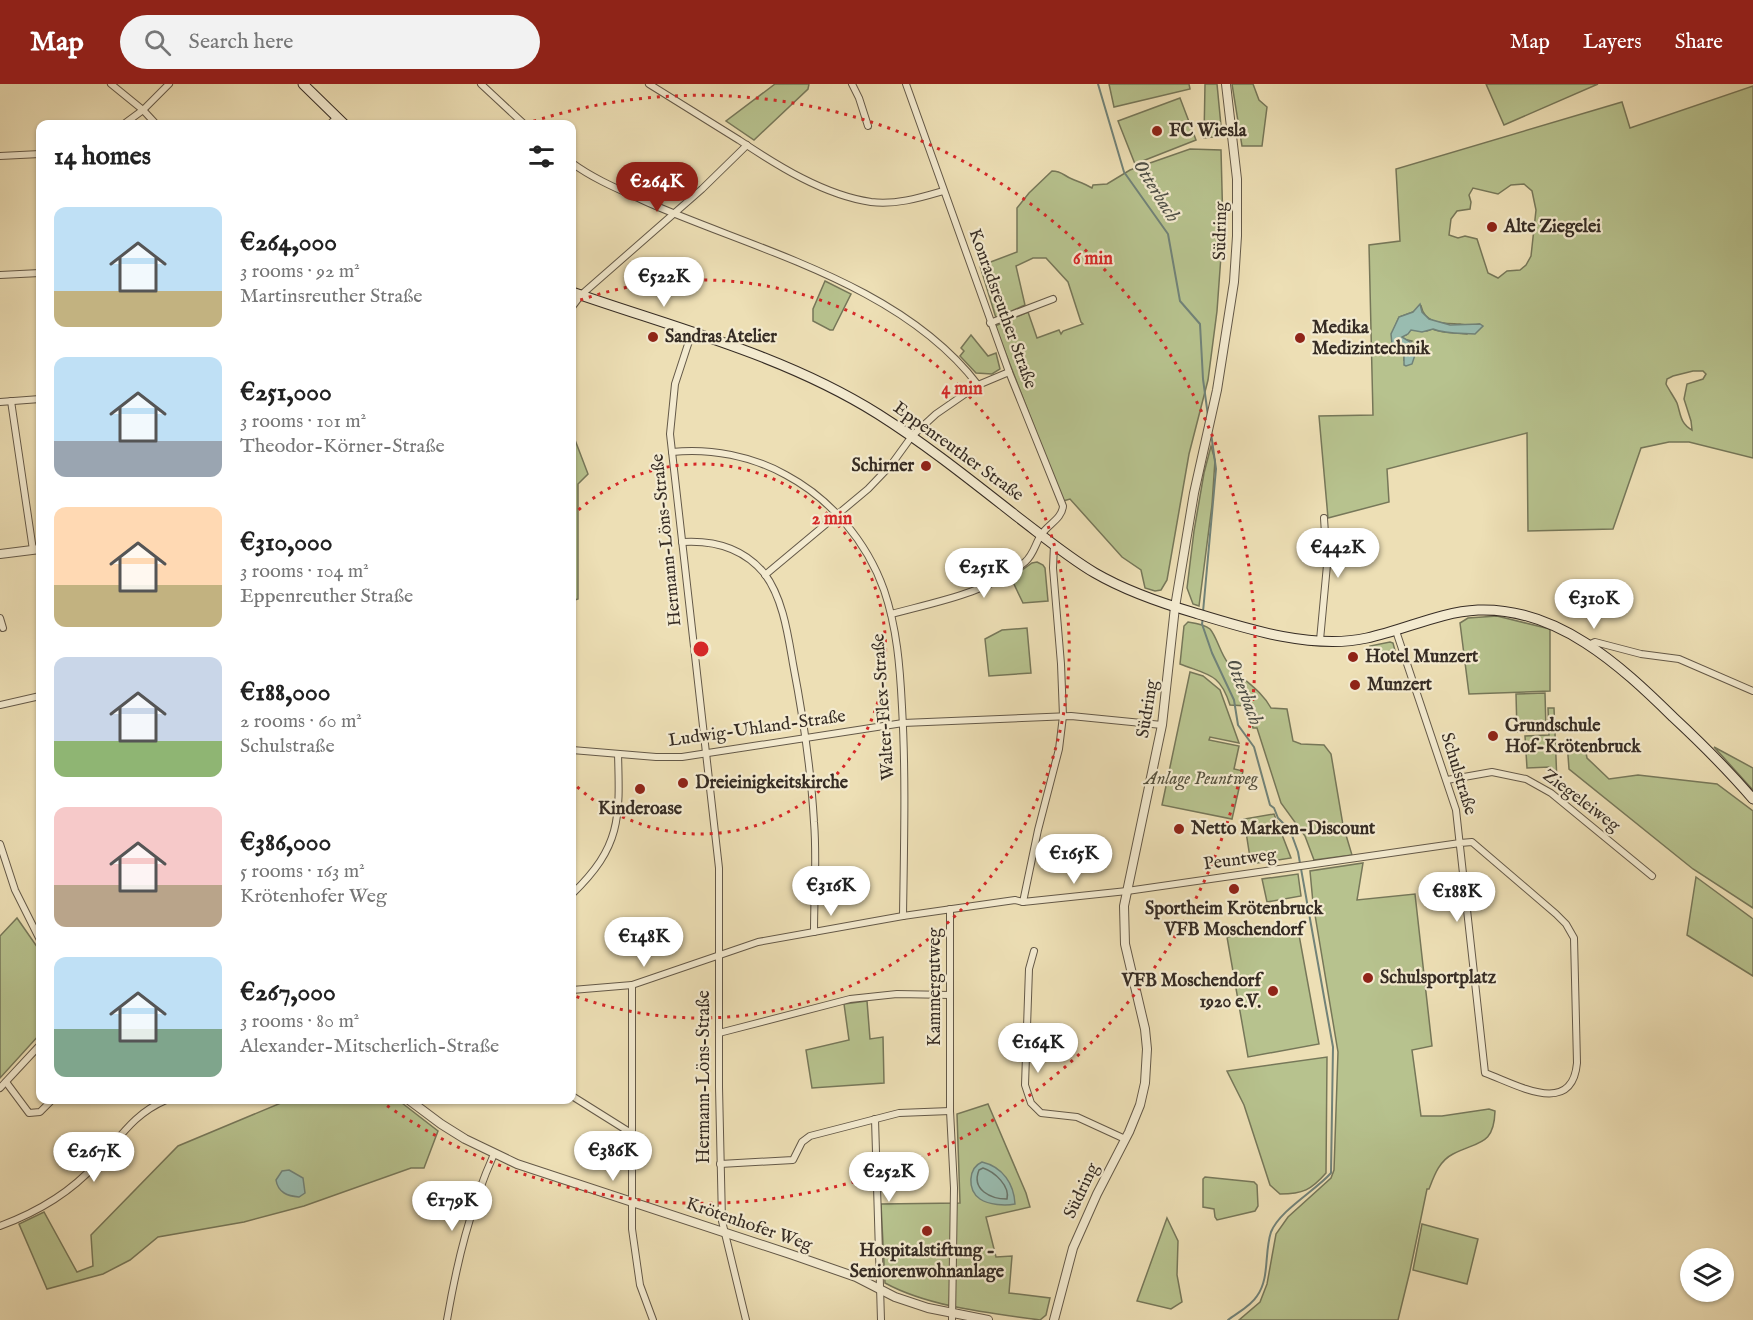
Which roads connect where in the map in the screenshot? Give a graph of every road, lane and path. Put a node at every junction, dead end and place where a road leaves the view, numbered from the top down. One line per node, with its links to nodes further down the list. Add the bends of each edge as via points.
1 (111, 84): 9 (street)
2 (169, 84): 9 (street)
3 (303, 84): 12 (main road)
4 (481, 84): 13 (street)
5 (649, 84): 15 (street)
6 (852, 84): 14 (street)
7 (906, 84): 19 (street, Konradsreuther Straße)
8 (1226, 84): 43 (street, Südring, via 1237,179 1233,290)
9 (143, 110): 10 (street); 11 (street)
10 (129, 120)
11 (152, 120)
12 (332, 120)
13 (520, 120)
14 (868, 126)
15 (747, 145): 19 (street, via 827,189 871,202 908,201); 20 (street)
16 (36, 154): 17 (street)
17 (0, 156)
18 (576, 165): 20 (street)
19 (943, 191): 25 (street, Konradsreuther Straße)
20 (674, 214): 23 (street); 28 (street, via 868,296 931,338)
21 (36, 273): 22 (street)
22 (0, 275)
23 (576, 293): 26 (main road, Eppenreuther Straße)
24 (1053, 299): 25 (street)
25 (990, 323): 27 (street, Konradsreuther Straße)
26 (692, 332): 32 (main road, Eppenreuther Straße, via 798,372); 33 (street, Hermann-Löns-Straße, via 672,400)
27 (1009, 372): 28 (street); 36 (street, Konradsreuther Straße, via 1063,506 1063,512)
28 (978, 385): 32 (street)
29 (36, 399): 30 (street)
30 (11, 401): 31 (street); 38 (street)
31 (0, 402)
32 (912, 436): 34 (street, via 868,489); 36 (main road, Eppenreuther Straße)
33 (672, 452): 34 (street, Walter-Flex-Straße, via 726,454 760,463 796,480); 37 (street, Hermann-Löns-Straße)
34 (838, 514): 42 (street); 44 (street, Walter-Flex-Straße, via 875,569)
35 (1324, 518): 48 (street, via 1327,566)
36 (1041, 535): 39 (main road, Eppenreuther Straße); 44 (street, via 1025,562 993,582 962,595)
37 (682, 542): 42 (street, via 707,542 735,550); 58 (street, Hermann-Löns-Straße)
38 (36, 544)
39 (1054, 545): 43 (main road, Eppenreuther Straße, via 1116,585); 53 (street)
40 (36, 550): 41 (street)
41 (0, 554)
42 (765, 575): 56 (street, via 780,605 788,634)
43 (1175, 607): 48 (main road, Eppenreuther Straße, via 1283,636); 55 (street, Südring)
44 (891, 614): 54 (street, Walter-Flex-Straße)
45 (0, 618): 46 (street)
46 (3, 628)
47 (1396, 631): 48 (main road, Eppenreuther Straße, via 1363,640); 49 (main road, Eppenreuther Straße, via 1459,612 1507,611 1554,625); 60 (street, Schulstraße)
48 (1320, 640)
49 (1588, 645): 50 (street, Eppenreuther Straße, via 1595,642 1679,659); 61 (main road, Eppenreuther Straße, via 1644,689)
50 (1753, 691)
51 (36, 697): 52 (street)
52 (0, 705)
53 (1063, 716): 54 (street, Ludwig-Uhland-Straße); 55 (street, Ludwig-Uhland-Straße); 67 (street, via 1059,749)
54 (903, 723): 56 (street, Ludwig-Uhland-Straße); 69 (street, Walter-Flex-Straße)
55 (1162, 725): 66 (street, Südring)
56 (805, 738): 58 (street, Ludwig-Uhland-Straße); 71 (street, via 814,822)
57 (576, 750): 59 (street, Ludwig-Uhland-Straße)
58 (706, 753): 59 (street, Ludwig-Uhland-Straße, via 682,757); 73 (street, Hermann-Löns-Straße, via 719,868)
59 (618, 754): 65 (street, via 618,820 598,866)
60 (1447, 780): 62 (street, Schulstraße); 64 (street, Ziegeleiweg, via 1492,772 1526,779 1551,792)
61 (1753, 799)
62 (1460, 843): 62 (street, Schulstraße, via 1472,842 1480,848 1556,914 1574,939 1576,1075 1561,1092 1538,1093 1485,1073); 66 (street, Peuntweg)
63 (0, 844): 70 (street, via 15,890)
64 (1652, 876)
65 (576, 890)
66 (1127, 891): 67 (street, Peuntweg); 88 (street, Südring, via 1123,927 1147,1049 1140,1105)
67 (1023, 902): 68 (street, Kammergutweg)
68 (950, 909): 69 (street); 76 (street, Kammergutweg)
69 (903, 916): 71 (street)
70 (36, 932)
71 (814, 932): 73 (street)
72 (1034, 951): 88 (street, via 1029,969 1025,1085 1029,1099 1041,1113 1077,1117)
73 (719, 954): 74 (street); 77 (street, Hermann-Löns-Straße)
74 (632, 985): 75 (street); 87 (street)
75 (576, 990)
76 (950, 995): 77 (street, via 897,994 850,999); 85 (street, Kammergutweg)
77 (719, 1033): 90 (street, Hermann-Löns-Straße)
78 (36, 1048): 79 (street)
79 (6, 1082): 80 (street); 82 (street, via 30,1113 40,1112)
80 (0, 1088)
81 (576, 1098): 87 (street)
82 (48, 1104)
83 (149, 1104): 92 (street, via 96,1165 73,1185 39,1208)
84 (414, 1104): 89 (street, Krötenhofer Weg)
85 (950, 1111): 86 (street, via 899,1113); 95 (street, Kammergutweg, via 954,1188)
86 (875, 1119): 90 (street, via 810,1136 792,1160); 94 (street)
87 (631, 1133): 91 (street)
88 (1125, 1139): 101 (street, Südring, via 1073,1248)
89 (494, 1154): 91 (street, Krötenhofer Weg); 96 (street, via 465,1230)
90 (720, 1164): 93 (street, Hermann-Löns-Straße)
91 (632, 1202): 93 (street, Krötenhofer Weg); 97 (street, via 640,1285)
92 (0, 1226)
93 (724, 1231): 94 (street, Krötenhofer Weg); 98 (street, Hermann-Löns-Straße)
94 (879, 1288): 95 (street, Krötenhofer Weg); 99 (street)
95 (952, 1317): 100 (street, Krötenhofer Weg)
96 (447, 1320)
97 (653, 1320)
98 (746, 1320)
99 (881, 1320)
100 (988, 1320)
101 (1054, 1320)

